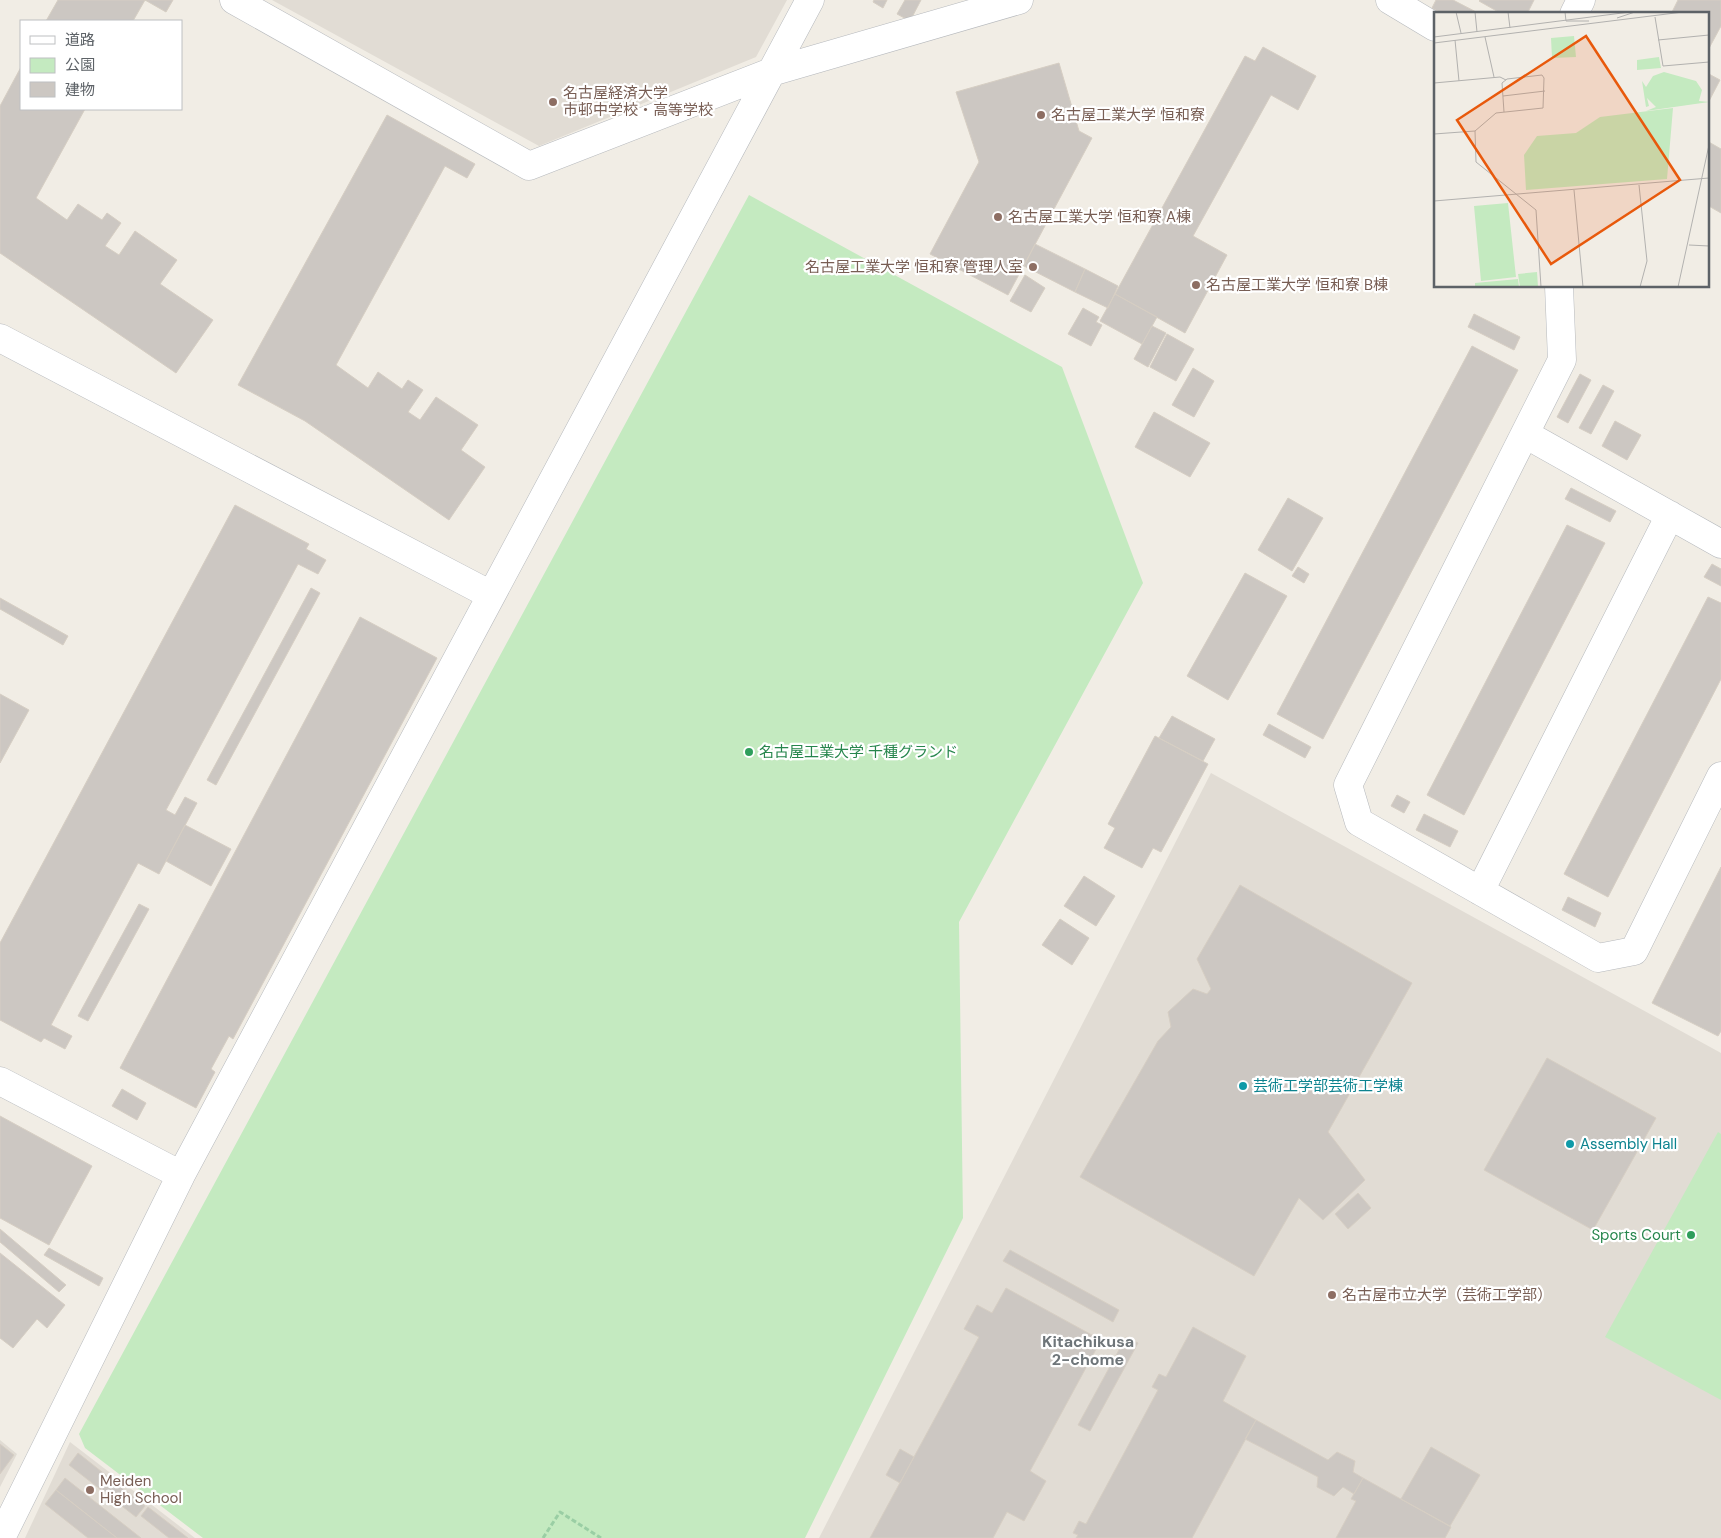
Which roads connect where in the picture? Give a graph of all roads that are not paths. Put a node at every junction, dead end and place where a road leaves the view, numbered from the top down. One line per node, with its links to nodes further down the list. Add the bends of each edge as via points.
1 (234, 0): 8 (street, via 529,166)
2 (810, 0): 8 (street)
3 (1019, 0): 8 (street)
4 (1390, 0): 7 (street)
5 (1581, 0): 6 (street)
6 (1575, 12)
7 (1434, 25)
8 (771, 72): 14 (street)
9 (1559, 288): 11 (street, via 1562,360)
10 (0, 338): 14 (street)
11 (1525, 434): 12 (street); 16 (street, via 1348,785 1359,822)
12 (1670, 515): 13 (street); 16 (street)
13 (1721, 544)
14 (491, 595): 18 (street)
15 (1721, 776): 16 (street, via 1634,951 1598,958)
16 (1480, 890)
17 (0, 1082): 18 (street)
18 (181, 1175): 19 (street)
19 (1, 1538)

